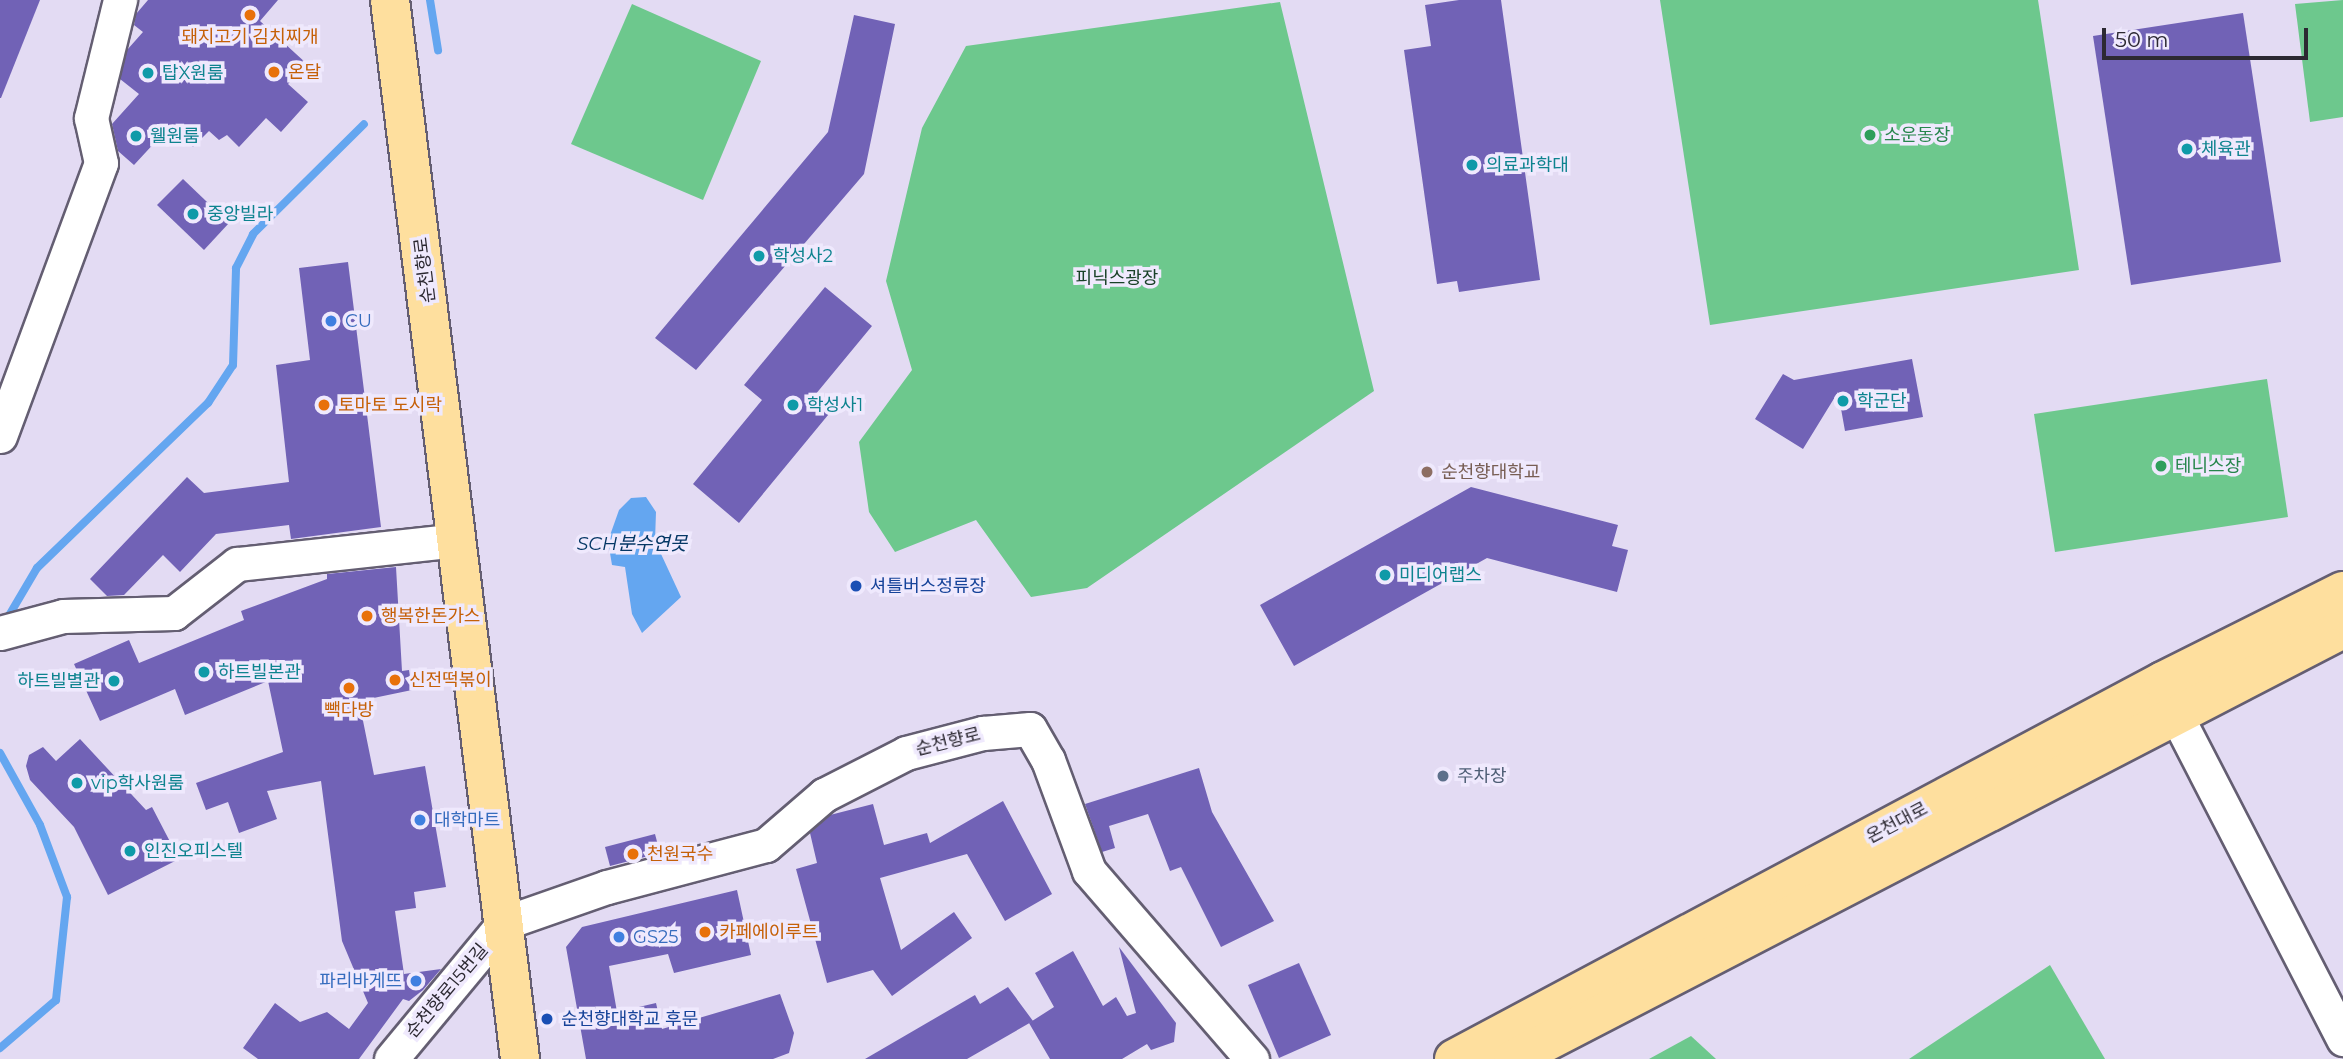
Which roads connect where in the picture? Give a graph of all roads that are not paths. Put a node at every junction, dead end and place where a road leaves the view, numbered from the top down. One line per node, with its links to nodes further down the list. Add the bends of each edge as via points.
1 (120, 0): 3 (street, via 91,118 100,163)
2 (390, 0): 4 (main road, 순천향로)
3 (0, 436)
4 (457, 540): 7 (street, via 237,564 174,613 63,616); 9 (main road, 순천향로)
5 (2343, 592): 14 (main road, 온천대로, via 2163,681)
6 (2343, 629): 8 (main road, 온천대로)
7 (0, 633)
8 (2176, 715): 10 (street); 15 (main road, 온천대로)
9 (504, 923): 11 (street, 순천향로15번길); 12 (main road, 순천향로); 13 (street, 순천향로, via 607,887 766,845 824,795 906,753 983,733 1030,729 1048,760 1089,871)
10 (2343, 1039)
11 (391, 1059)
12 (520, 1059)
13 (1252, 1059)
14 (1454, 1059)
15 (1513, 1059)

